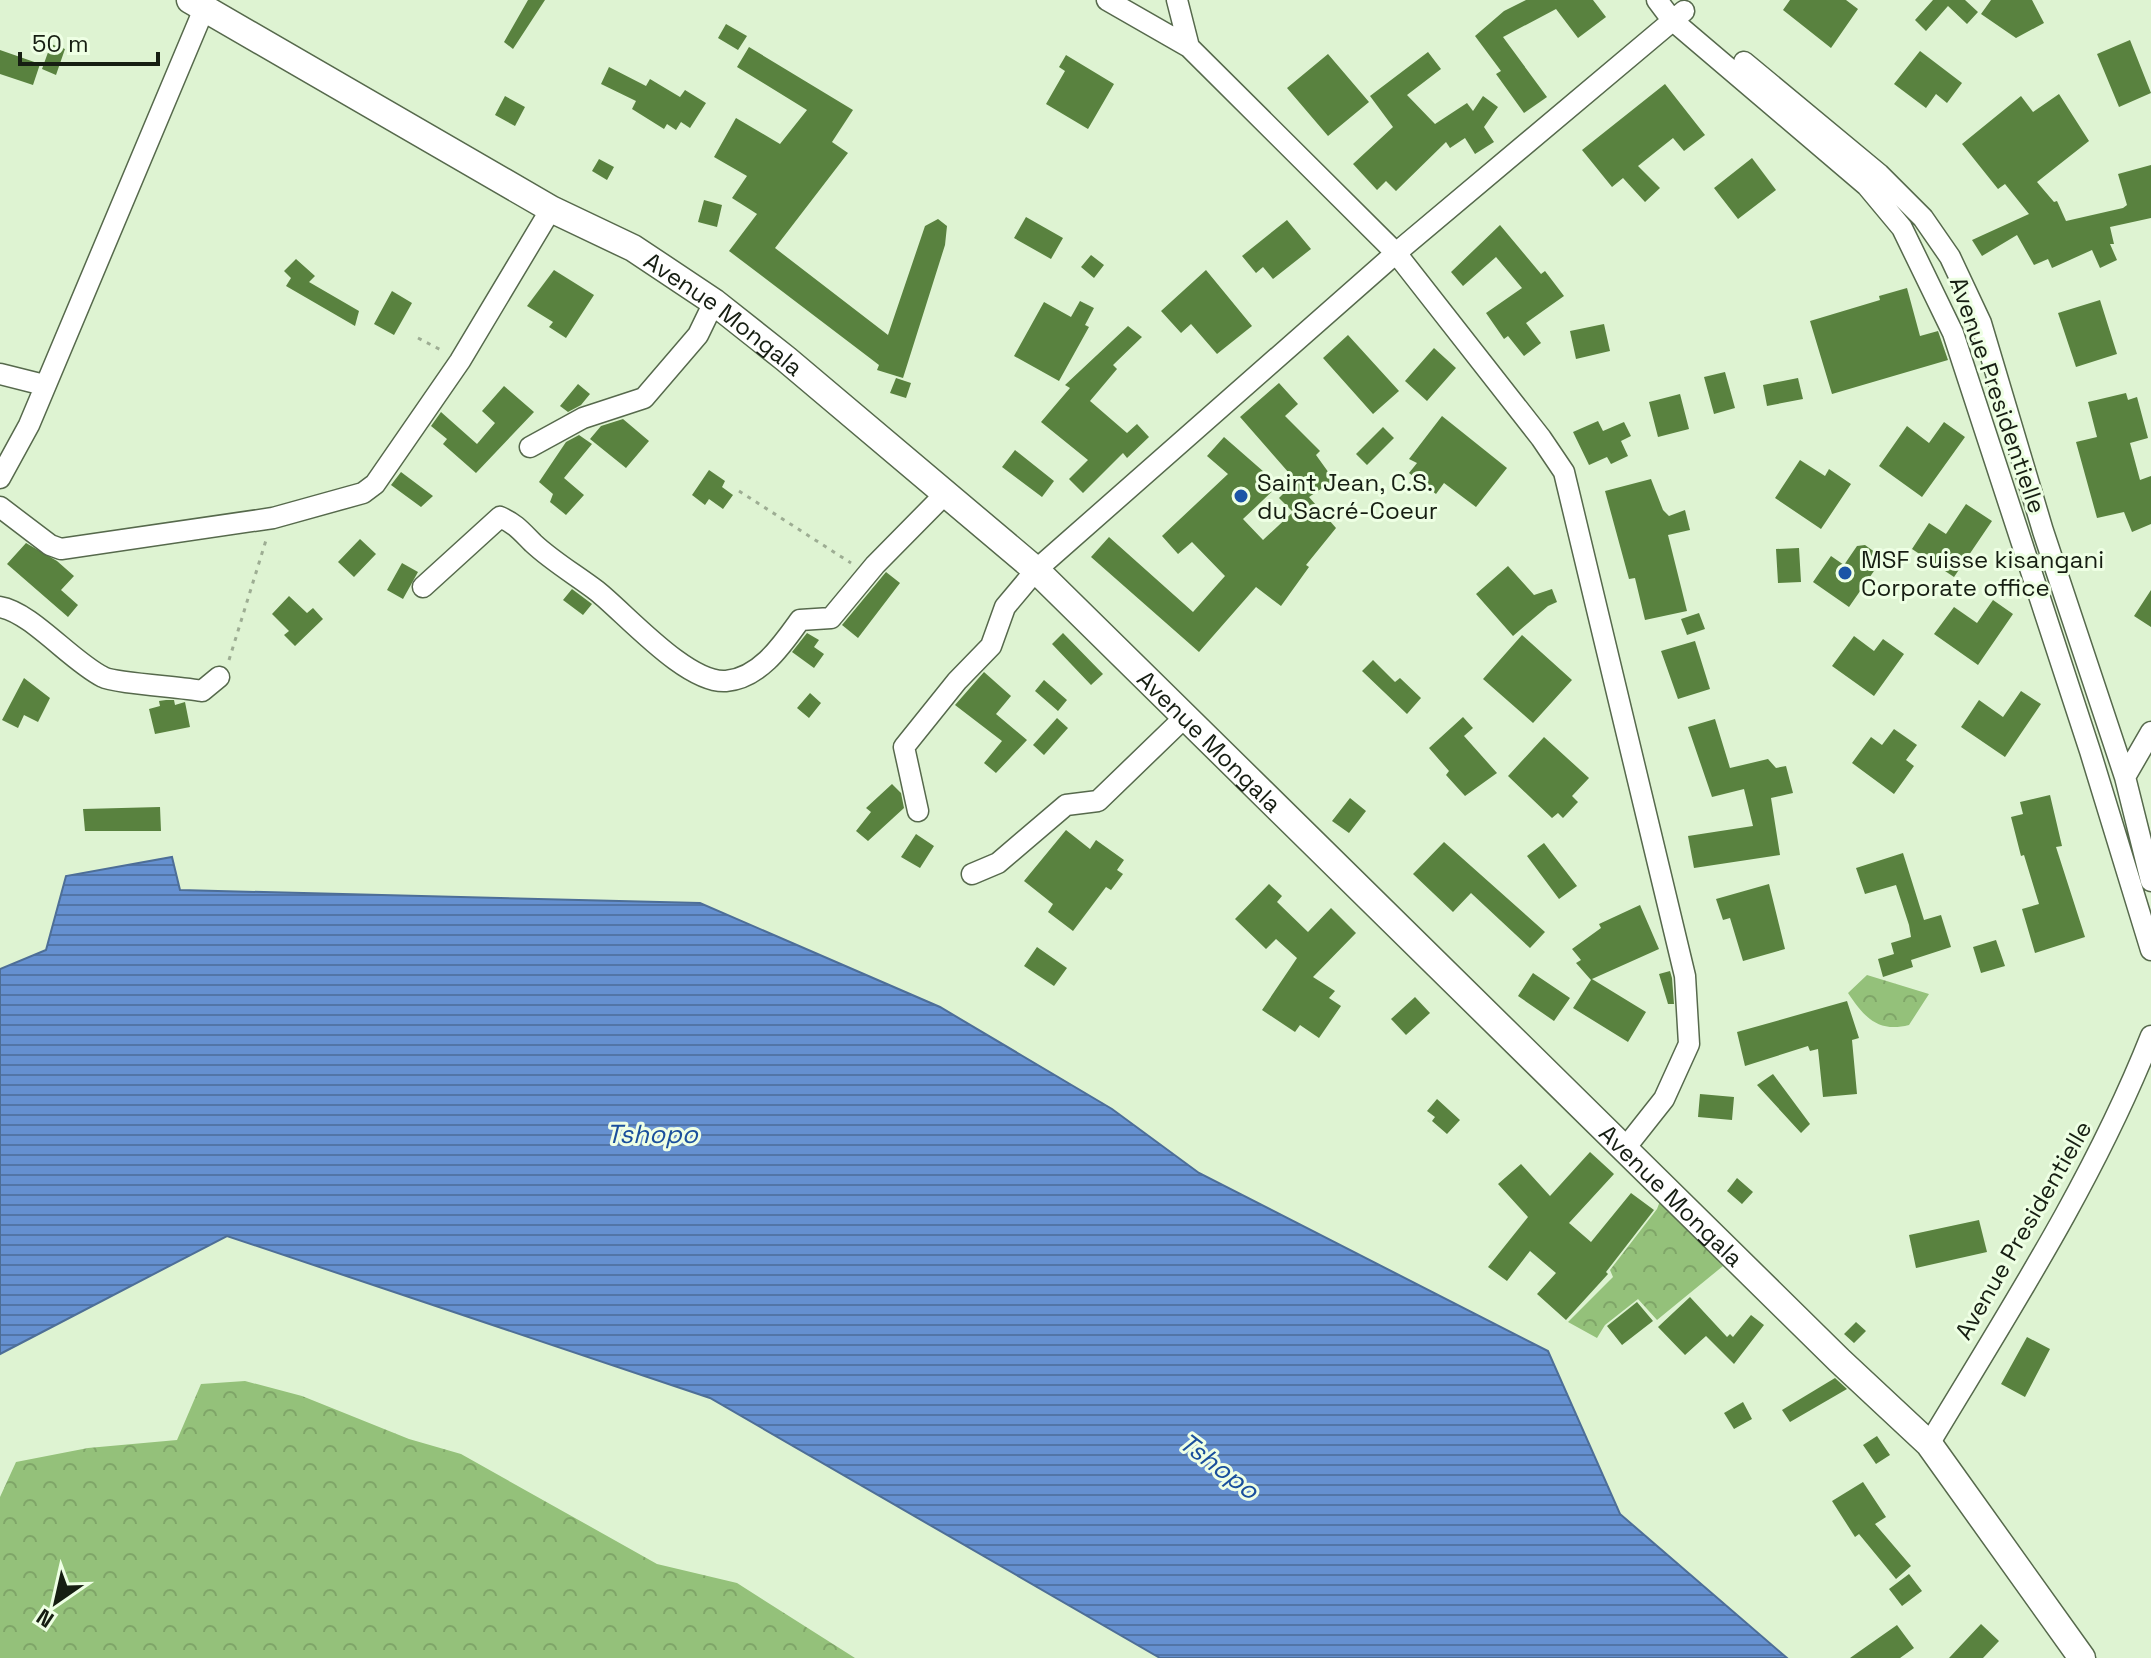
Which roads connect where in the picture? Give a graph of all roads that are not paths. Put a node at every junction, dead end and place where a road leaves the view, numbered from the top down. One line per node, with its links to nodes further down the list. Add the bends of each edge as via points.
1 (1107, 0): 6 (street)
2 (1177, 0): 6 (street)
3 (1657, 0): 5 (street, Avenue Presidentielle)
4 (197, 4): 8 (street, Avenue Mongala); 14 (street)
5 (1678, 10): 7 (street, Avenue Presidentielle); 9 (street)
6 (1189, 47): 9 (street)
7 (1873, 180): 11 (street, Avenue Presidentielle, via 1923,218 1950,257); 12 (street, Avenue Presidentielle)
8 (551, 209): 10 (street, Avenue Mongala, via 633,248); 18 (street, via 460,361 375,484 346,499 273,518 61,549)
9 (1396, 253): 19 (street); 33 (street, via 1541,438 1564,472 1573,500 1685,976 1689,1044 1664,1099)
10 (714, 302): 15 (street, via 698,335 644,398 583,418); 17 (street, Avenue Mongala)
11 (1981, 323): 12 (street); 25 (street, Avenue Presidentielle)
12 (1953, 333): 26 (street, Avenue Presidentielle)
13 (0, 374): 14 (street)
14 (44, 385): 16 (street)
15 (530, 447)
16 (0, 478)
17 (946, 493): 19 (street, Avenue Mongala); 20 (street, via 831,618 800,620 759,667 725,681 657,648 519,525 500,517)
18 (0, 507)
19 (1036, 570): 23 (street, Avenue Mongala); 28 (street, via 1005,607 991,646 904,747)
20 (423, 587)
21 (0, 607): 22 (street, via 15,609 105,679 202,691)
22 (219, 677)
23 (1187, 715): 29 (street, via 1098,801 1066,805 998,863); 33 (street, Avenue Mongala)
24 (2151, 732): 27 (street)
25 (2115, 750): 26 (street); 27 (street, Avenue Presidentielle)
26 (2090, 751): 31 (street, Avenue Presidentielle)
27 (2125, 777): 30 (street, Avenue Presidentielle)
28 (918, 811)
29 (972, 874)
30 (2151, 881)
31 (2151, 950)
32 (2151, 1036): 34 (street, Avenue Presidentielle, via 2111,1131)
33 (1626, 1147): 34 (street, Avenue Mongala)
34 (1929, 1444): 35 (street, Avenue Mongala)
35 (2082, 1658)

